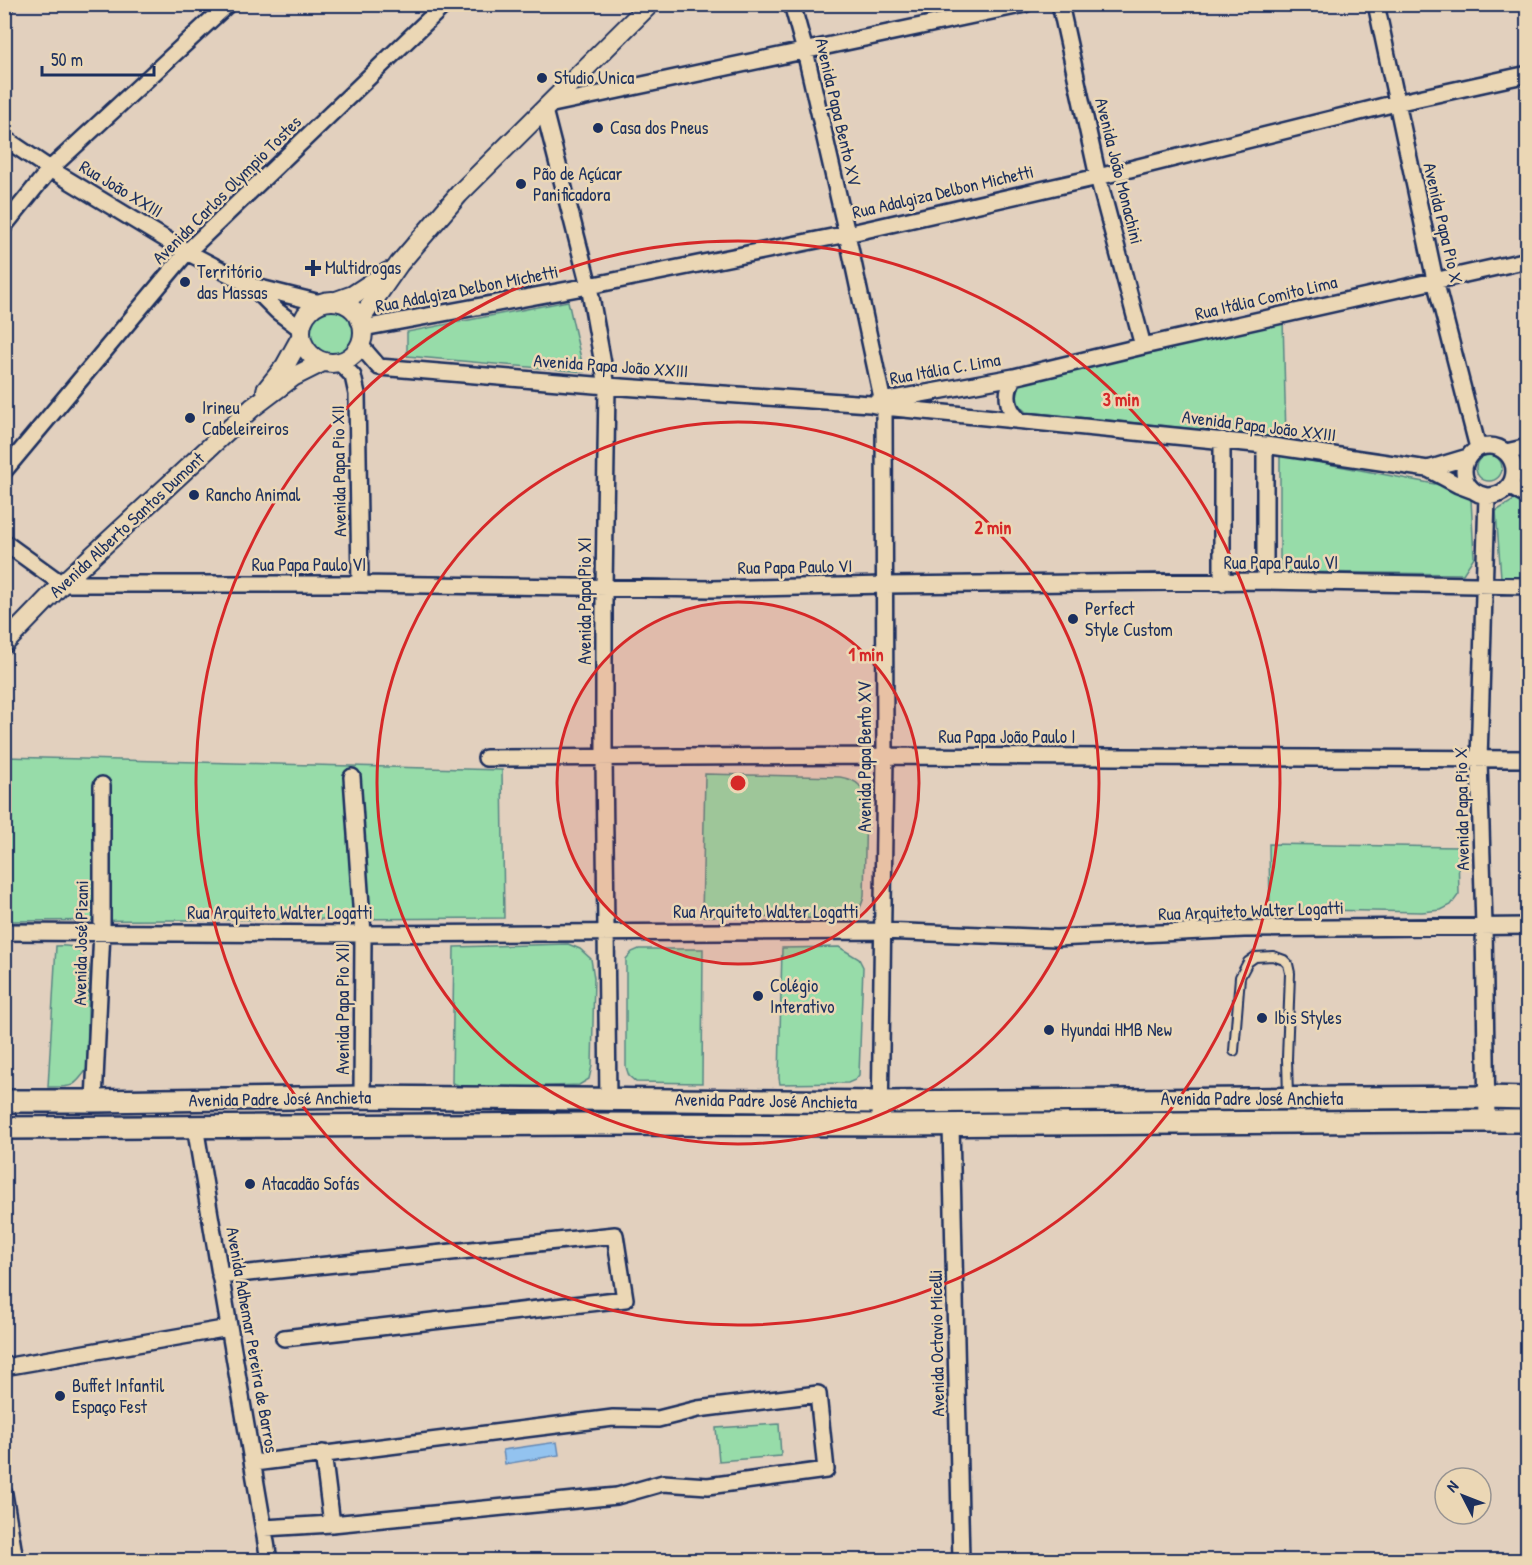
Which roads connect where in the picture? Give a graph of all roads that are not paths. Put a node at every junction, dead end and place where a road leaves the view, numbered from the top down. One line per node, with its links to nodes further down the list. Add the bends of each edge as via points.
1 (228, 4): 13 (street)
2 (445, 4): 17 (street, Avenida Carlos Olympio Tostes)
3 (650, 4): 11 (street)
4 (792, 4): 8 (street, Avenida Papa Bento XV)
5 (1025, 4): 8 (street)
6 (1060, 4): 14 (street, Avenida João Monachini)
7 (1376, 4): 10 (street, Avenida Papa Pio X)
8 (805, 51): 11 (street); 16 (street, Avenida Papa Bento XV)
9 (1527, 74): 10 (street, Rua Adalgiza Delbon Michetti)
10 (1396, 103): 14 (street, Rua Adalgiza Delbon Michetti); 20 (street, Avenida Papa Pio X)
11 (546, 107): 19 (street, via 459,194); 22 (street, Avenida Papa Pio XI)
12 (4, 138): 13 (street, Rua João XXIII)
13 (50, 169): 15 (street); 17 (street, Rua João XXIII)
14 (1098, 177): 16 (street, Rua Adalgiza Delbon Michetti); 26 (street, Avenida João Monachini)
15 (4, 226)
16 (847, 234): 22 (street, Rua Adalgiza Delbon Michetti); 30 (street, Avenida Papa Bento XV)
17 (187, 252): 21 (street, Rua João XXIII); 39 (street, Avenida Carlos Olympio Tostes)
18 (1527, 260): 20 (street, Rua Itália Comito Lima)
19 (399, 264): 23 (street, via 353,295); 24 (street)
20 (1435, 280): 26 (street, Rua Itália Comito Lima); 37 (street, Avenida Papa Pio X)
21 (252, 286): 23 (street, Rua João XXIII); 25 (street, Rua João XXIII)
22 (589, 286): 24 (street, Rua Adalgiza Delbon Michetti); 29 (street, Avenida Papa Pio XI)
23 (328, 302): 24 (street, via 355,311); 25 (street, via 307,314)
24 (361, 331): 27 (street, via 355,352 348,359); 29 (street, Avenida Papa João XXIII, via 379,368)
25 (301, 333): 27 (street, via 308,352); 31 (street, Avenida Alberto Santos Dumont, via 285,366)
26 (1143, 346): 28 (street, Rua Itália Comito Lima)
27 (331, 362): 31 (street, Avenida Alberto Santos Dumont, via 293,377); 47 (street, Avenida Papa Pio XII, via 353,376 357,394)
28 (1014, 377): 30 (street, Rua Itália C. Lima); 32 (street, via 1007,397)
29 (607, 386): 30 (street, Avenida Papa João XXIII); 51 (street, Avenida Papa Pio XI)
30 (879, 403): 32 (street, Avenida Papa João XXIII); 48 (street, Avenida Papa Bento XV)
31 (252, 408): 46 (street, Avenida Alberto Santos Dumont)
32 (1019, 420): 33 (street, Avenida Papa João XXIII)
33 (1222, 440): 34 (street, Avenida Papa João XXIII); 45 (street)
34 (1265, 445): 38 (street, Avenida Papa João XXIII); 44 (street)
35 (1527, 447): 36 (street)
36 (1506, 452): 37 (street, via 1485,446); 40 (street, via 1514,465)
37 (1473, 453): 38 (street, Avenida Papa João XXIII); 41 (street, via 1464,472 1465,479)
38 (1428, 469): 41 (street, Avenida Papa João XXIII)
39 (4, 471)
40 (1509, 486): 41 (street, via 1496,495); 42 (street)
41 (1481, 494): 49 (street, Avenida Papa Pio X)
42 (1527, 497)
43 (4, 542): 46 (street)
44 (1265, 581): 45 (street, Rua Papa Paulo VI); 49 (street, Rua Papa Paulo VI)
45 (1222, 583): 48 (street, Rua Papa Paulo VI)
46 (63, 584): 47 (street, Rua Papa Paulo VI); 52 (street, Avenida Alberto Santos Dumont)
47 (360, 584): 51 (street, Rua Papa Paulo VI)
48 (885, 585): 51 (street, Rua Papa Paulo VI); 53 (street, Avenida Papa Bento XV)
49 (1484, 585): 50 (street, Rua Papa Paulo VI); 57 (street, Avenida Papa Pio X)
50 (1527, 585)
51 (604, 588): 55 (street, Avenida Papa Pio XI)
52 (4, 644)
53 (885, 756): 55 (street, Rua Papa João Paulo I); 57 (street, Rua Papa João Paulo I); 63 (street, Avenida Papa Bento XV)
54 (486, 758): 55 (street, Rua Papa João Paulo I)
55 (604, 758): 65 (street, Avenida Papa Pio XI)
56 (1527, 759): 57 (street, Rua Papa João Paulo I)
57 (1479, 760): 60 (street, Avenida Papa Pio X)
58 (352, 777): 66 (street, Avenida Papa Pio XII)
59 (102, 785): 62 (street, Avenida José Pizani)
60 (1484, 926): 61 (street, Rua Arquiteto Walter Logatti); 63 (street, Rua Arquiteto Walter Logatti, via 1244,929 1056,938); 69 (street, Avenida Papa Pio X)
61 (1527, 926)
62 (102, 931): 64 (street, Rua Arquiteto Walter Logatti); 66 (street, Rua Arquiteto Walter Logatti); 74 (street, Avenida José Pizani)
63 (882, 931): 65 (street, Rua Arquiteto Walter Logatti); 75 (street, Avenida Papa Bento XV)
64 (4, 932)
65 (606, 932): 66 (street, Rua Arquiteto Walter Logatti); 71 (street, Avenida Papa Pio XI)
66 (363, 934): 68 (street, Avenida Papa Pio XII)
67 (1234, 1051): 72 (lane, via 1240,976 1255,957 1284,960 1290,973)
68 (362, 1097): 71 (main road, Avenida Padre José Anchieta); 74 (main road, Avenida Padre José Anchieta)
69 (1486, 1097): 70 (main road, Avenida Padre José Anchieta); 72 (main road, Avenida Padre José Anchieta); 76 (street, Avenida Papa Pio X)
70 (1527, 1098)
71 (608, 1099): 75 (main road, Avenida Padre José Anchieta)
72 (1288, 1099): 75 (main road, Avenida Padre José Anchieta)
73 (4, 1101): 74 (main road, Avenida Padre José Anchieta)
74 (94, 1101)
75 (881, 1102): 78 (street, Avenida Papa Bento XV)
76 (1487, 1121): 77 (main road, Avenida Padre José Anchieta); 79 (main road, Avenida Padre José Anchieta)
77 (1527, 1121)
78 (880, 1125): 79 (main road, Avenida Padre José Anchieta); 80 (main road, Avenida Padre José Anchieta)
79 (951, 1125): 93 (street, Avenida Octavio Micelli)
80 (195, 1126): 81 (main road, Avenida Padre José Anchieta); 82 (street, Avenida Adhemar Pereira de Barros)
81 (4, 1128)
82 (220, 1276): 83 (street, Avenida Adhemar Pereira de Barros); 84 (street, via 615,1235 625,1299)
83 (229, 1328): 85 (street); 87 (street, Avenida Adhemar Pereira de Barros)
84 (284, 1338)
85 (4, 1367)
86 (323, 1453): 87 (street); 89 (street); 89 (street, via 613,1418 658,1419 698,1409 818,1394 826,1470 708,1486 663,1483 618,1496)
87 (254, 1463): 90 (street, Avenida Adhemar Pereira de Barros)
88 (4, 1494): 91 (street)
89 (332, 1524): 90 (street)
90 (264, 1528): 92 (street, Avenida Adhemar Pereira de Barros)
91 (15, 1560)
92 (269, 1560)
93 (961, 1560)

